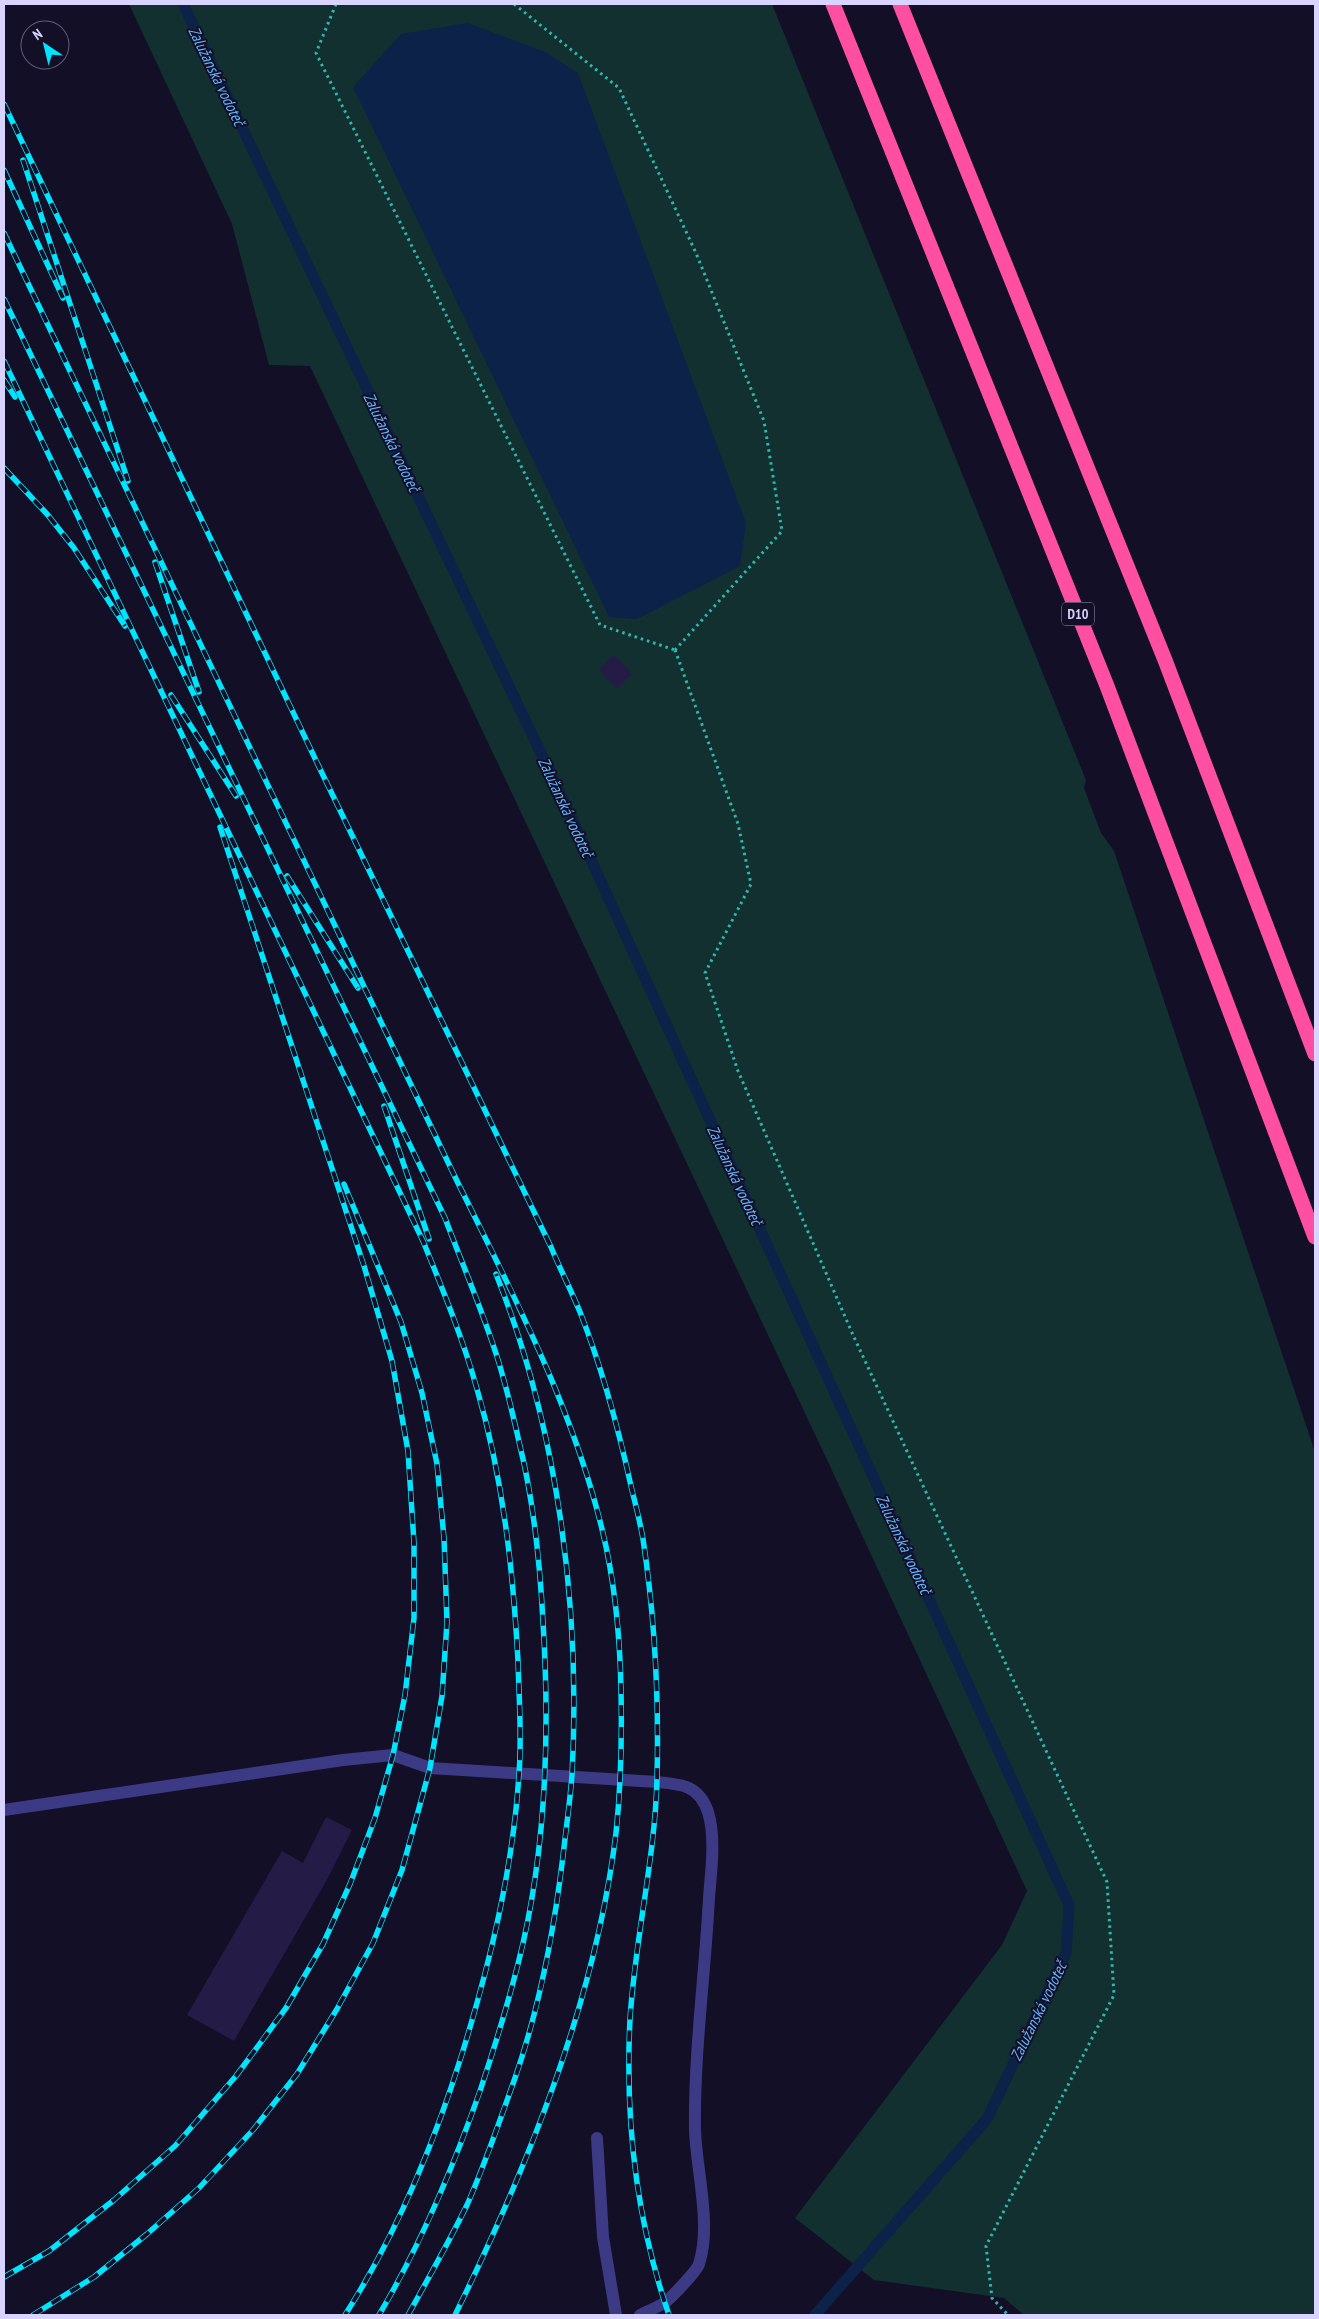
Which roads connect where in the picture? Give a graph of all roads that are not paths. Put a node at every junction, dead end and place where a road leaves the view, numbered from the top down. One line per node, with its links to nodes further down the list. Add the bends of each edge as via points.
1 (834, 4): 4 (highway, D10, via 1107,686)
2 (900, 4): 3 (highway, via 1165,660)
3 (1315, 1054)
4 (1315, 1237)
5 (4, 1810): 8 (lane, via 393,1755 430,1768 683,1784 693,1789 708,1810 712,1861 700,2009 695,2130 703,2238 699,2266 664,2303)
6 (597, 2138): 7 (lane, via 603,2237)
7 (616, 2315)
8 (640, 2315)

